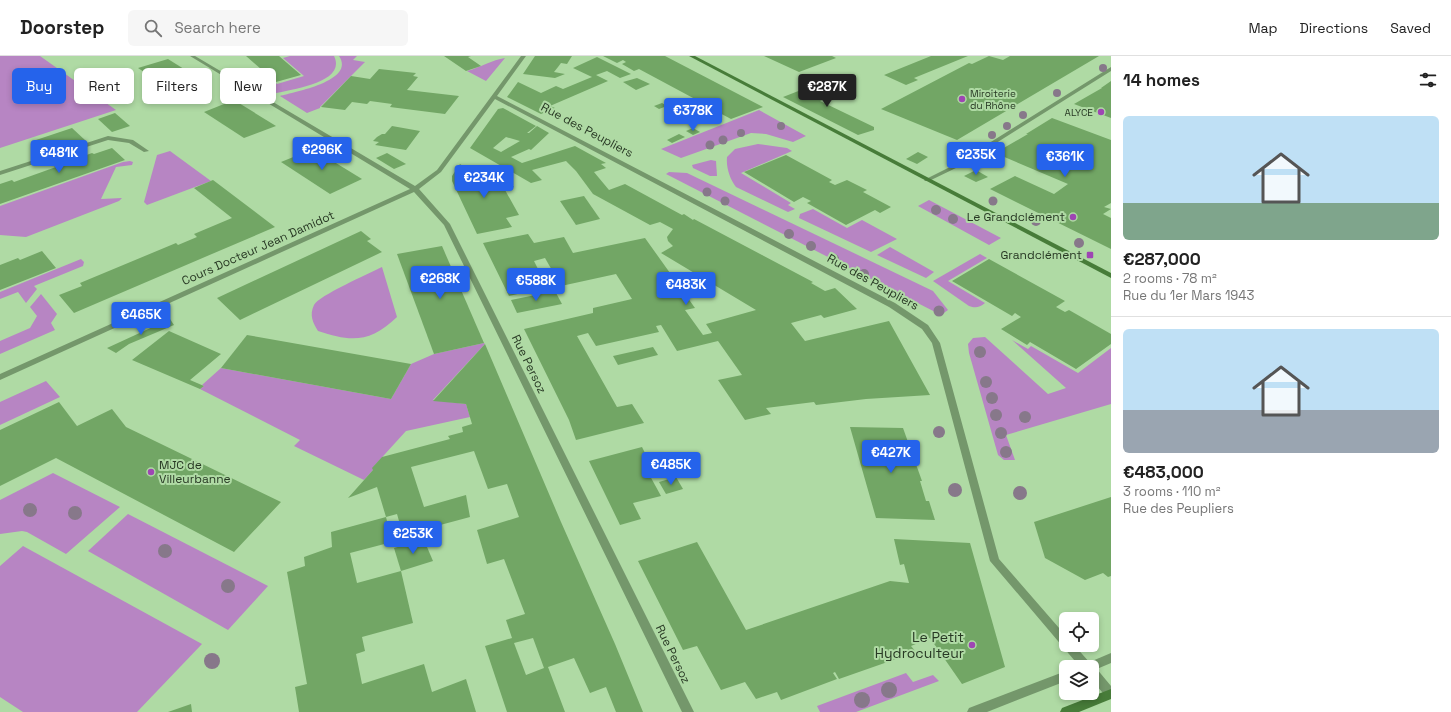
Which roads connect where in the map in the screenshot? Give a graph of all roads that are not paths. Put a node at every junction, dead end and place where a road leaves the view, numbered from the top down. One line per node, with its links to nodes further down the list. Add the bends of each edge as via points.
1 (192, 56): 9 (street, Rue Persoz)
2 (524, 56): 5 (street)
3 (691, 56): 8 (street)
4 (1111, 69): 8 (street, via 956,166)
5 (494, 97): 9 (street, via 439,171); 12 (street, Rue des Peupliers, via 892,305 925,326 936,343 995,561)
6 (146, 151): 7 (street, via 132,141 108,138)
7 (0, 173)
8 (927, 180): 10 (street)
9 (415, 189): 11 (street, Cours Docteur Jean Damidot); 20 (street, Rue Persoz, via 447,224)
10 (1111, 276)
11 (0, 377)
12 (1059, 636)
13 (1074, 652): 15 (street, Rue des Peupliers)
14 (1111, 658): 16 (street)
15 (1081, 660)
16 (1099, 663)
17 (1059, 679): 21 (street)
18 (1099, 680): 19 (street)
19 (1111, 694): 22 (street)
20 (688, 712)
21 (973, 712)
22 (1066, 712)

